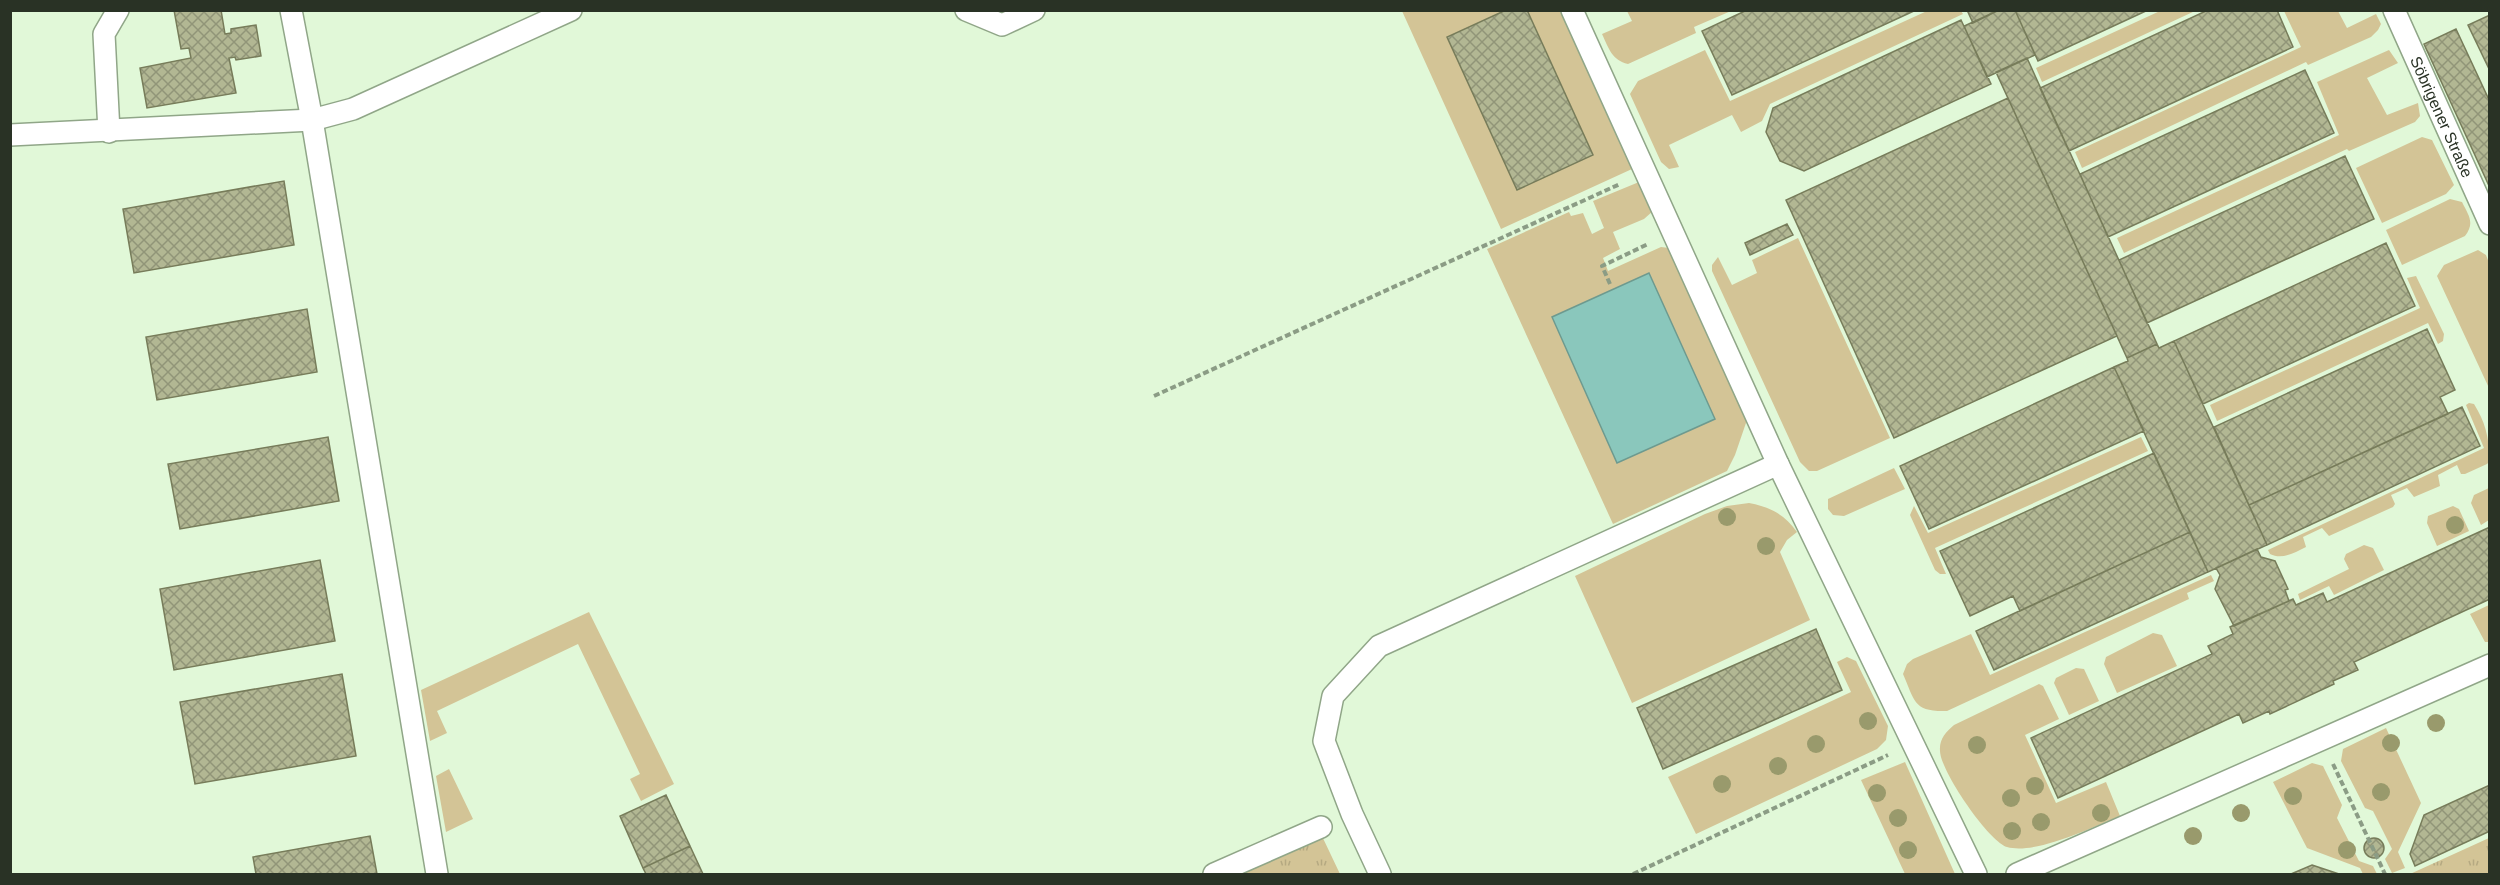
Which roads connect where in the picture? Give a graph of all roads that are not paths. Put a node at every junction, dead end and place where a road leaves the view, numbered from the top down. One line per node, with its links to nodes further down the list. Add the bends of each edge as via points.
1 (118, 10): 9 (lane, via 104,34)
2 (291, 10): 8 (lane)
3 (571, 10): 8 (lane, via 353,109)
4 (966, 10): 5 (lane, via 1002,25)
5 (1034, 10)
6 (1572, 10): 12 (lane)
7 (2394, 10): 11 (lane, Söbrigener Straße)
8 (312, 120): 9 (lane); 15 (lane)
9 (109, 132): 10 (lane)
10 (10, 135)
11 (2490, 224)
12 (1778, 464): 17 (lane, via 1379,646 1333,696 1324,741); 18 (lane)
13 (2490, 665): 19 (lane)
14 (1321, 826): 16 (lane)
15 (437, 874)
16 (1214, 874)
17 (1380, 874)
18 (1976, 874)
19 (2017, 874)

